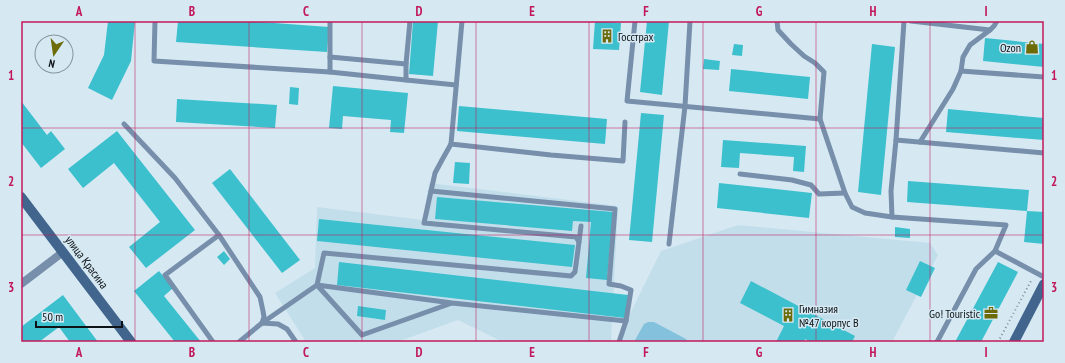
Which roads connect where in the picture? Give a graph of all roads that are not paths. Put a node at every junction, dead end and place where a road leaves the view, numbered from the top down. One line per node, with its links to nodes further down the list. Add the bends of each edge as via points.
1 (155, 21): 15 (lane, via 154,61)
2 (330, 21): 12 (lane)
3 (410, 21): 13 (lane)
4 (462, 21): 18 (lane)
5 (635, 21): 19 (lane, via 627,101)
6 (690, 21): 19 (lane)
7 (777, 21): 20 (lane, via 778,30 824,72)
8 (904, 21): 23 (lane)
9 (911, 21): 11 (lane)
10 (997, 21): 11 (lane)
11 (990, 30): 14 (lane, via 970,45 963,57)
12 (330, 57): 13 (lane); 15 (lane)
13 (406, 64): 17 (lane)
14 (961, 71): 16 (lane); 24 (lane, via 953,89)
15 (330, 72): 17 (lane)
16 (1044, 77)
17 (406, 80): 18 (lane)
18 (456, 85): 25 (lane)
19 (685, 106): 20 (lane); 35 (lane)
20 (820, 118): 29 (lane)
21 (625, 122): 25 (lane, via 623,161)
22 (124, 124): 33 (lane, via 175,178)
23 (896, 140): 24 (lane); 31 (lane, via 891,191)
24 (920, 142): 26 (lane)
25 (451, 144): 28 (lane, via 435,173)
26 (1044, 153)
27 (740, 174): 29 (lane, via 792,180 811,185 819,194)
28 (432, 191): 34 (lane, via 424,222 576,237); 43 (lane, via 615,210 609,284 631,290)
29 (845, 194): 31 (lane, via 852,207 865,213)
30 (21, 197): 37 (main road, улица Красина)
31 (892, 217): 36 (lane, via 1006,225)
32 (581, 226): 34 (lane)
33 (219, 235): 44 (lane, via 260,297 264,317); 46 (lane, via 165,275)
34 (579, 242): 41 (lane, via 575,272 571,276 324,252)
35 (669, 244)
36 (995, 250): 38 (lane); 50 (lane, via 976,269)
37 (63, 252): 39 (street); 45 (main road, улица Красина)
38 (1044, 277)
39 (21, 284)
40 (1044, 284): 51 (main road)
41 (317, 286): 42 (lane); 42 (lane, via 362,335); 44 (lane)
42 (452, 304): 43 (lane)
43 (626, 321): 49 (lane)
44 (262, 323): 47 (lane); 48 (lane, via 278,324 287,329)
45 (131, 342)
46 (213, 342)
47 (239, 342)
48 (296, 342)
49 (619, 342)
50 (938, 342)
51 (1014, 342)

